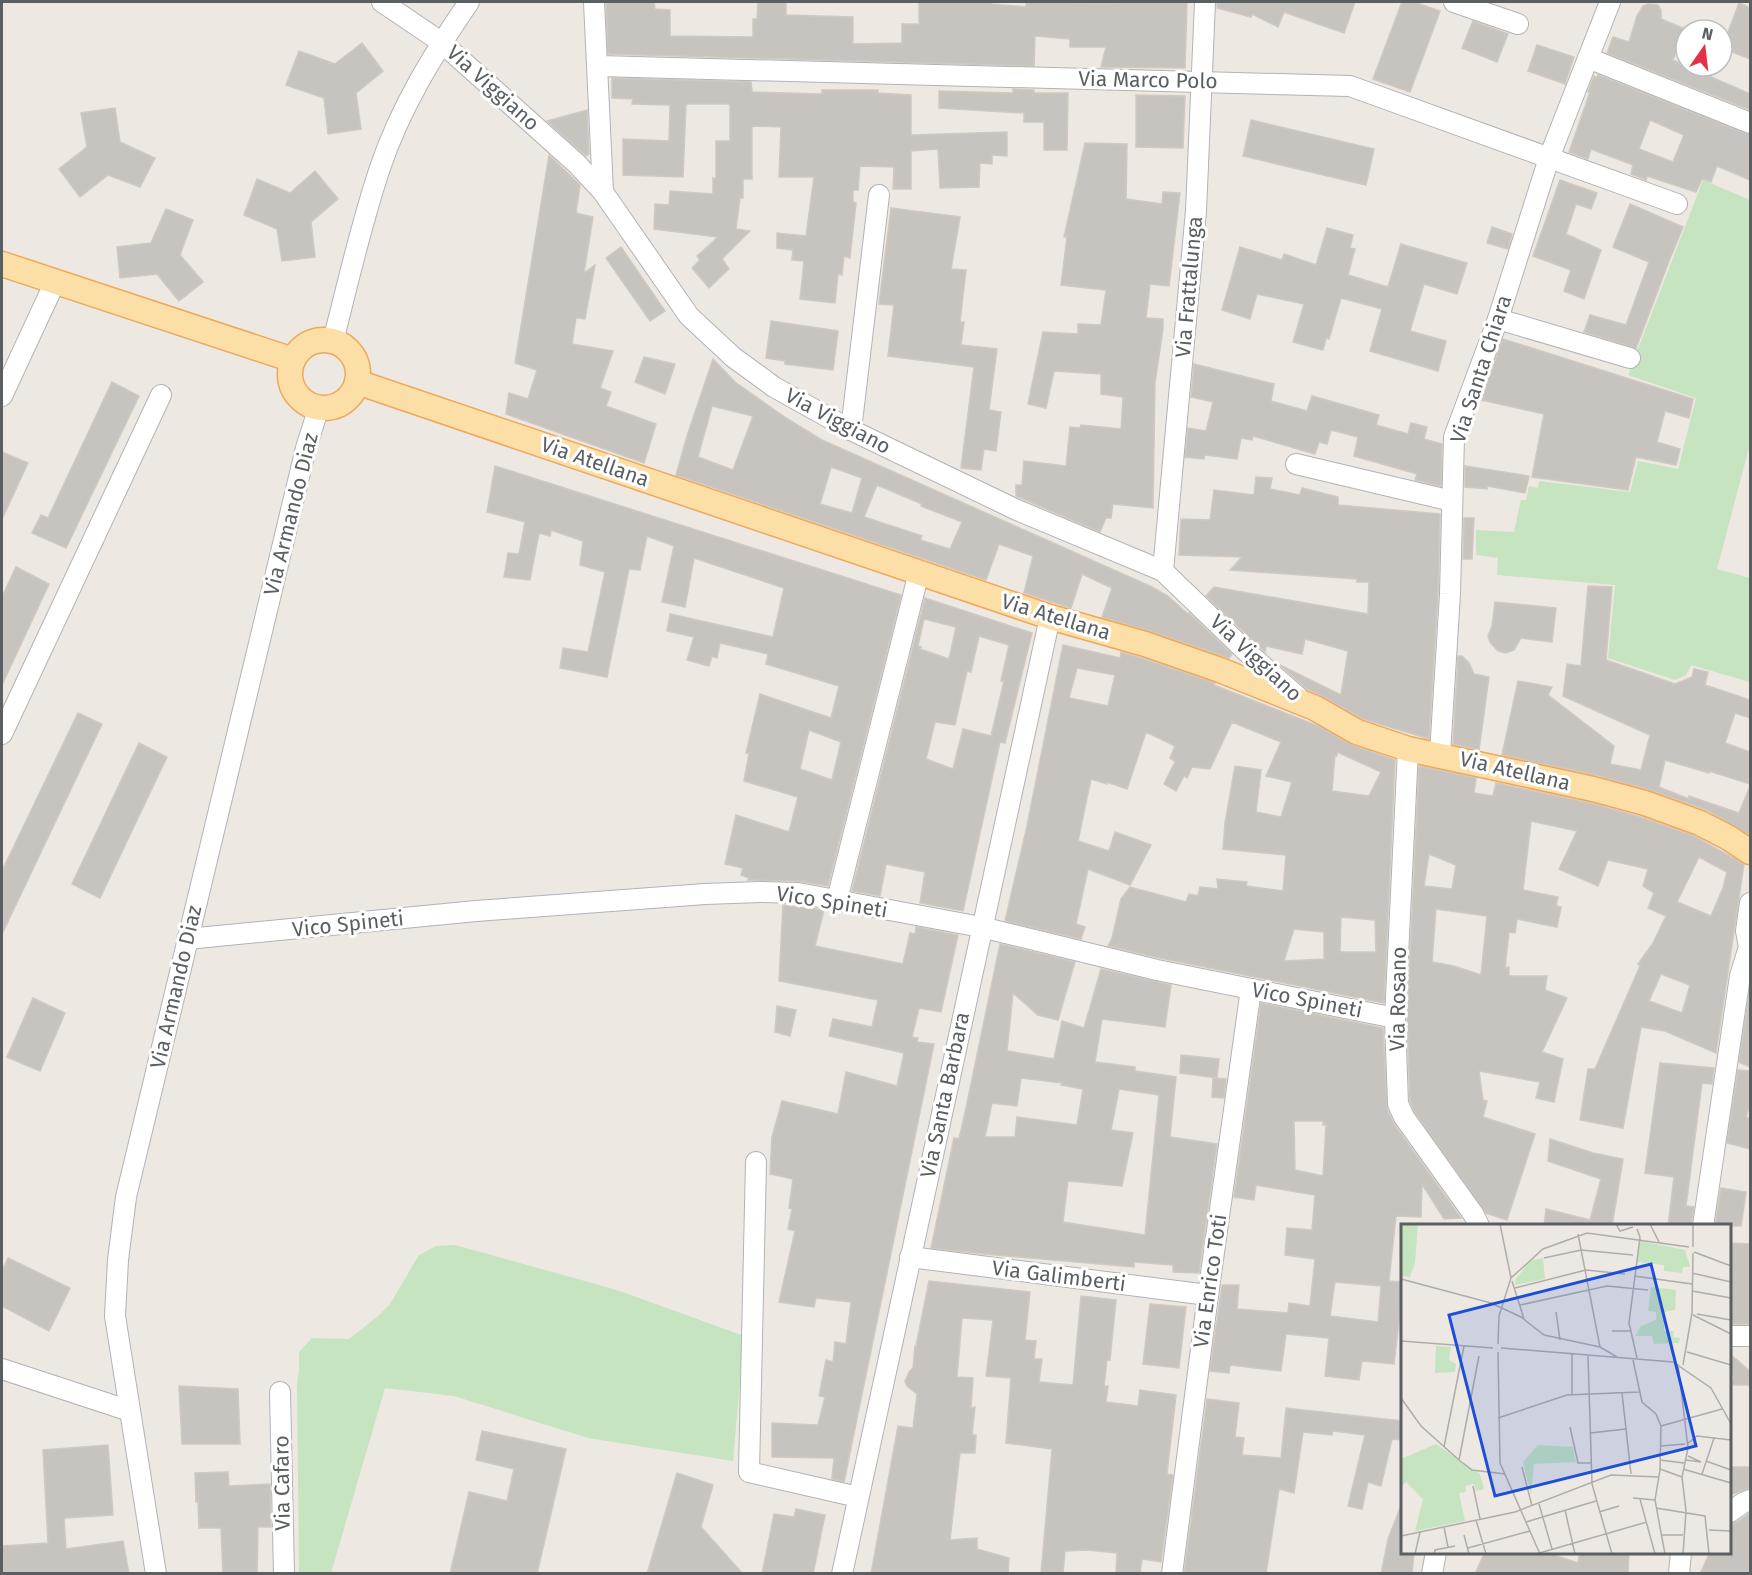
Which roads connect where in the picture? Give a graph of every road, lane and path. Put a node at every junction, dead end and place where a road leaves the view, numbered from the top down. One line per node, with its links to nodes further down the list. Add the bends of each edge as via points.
1 (382, 2): 8 (street, Via Viggiano)
2 (469, 2): 8 (street)
3 (594, 2): 10 (street)
4 (1205, 2): 11 (street, Via Frattalunga)
5 (1454, 2): 7 (street)
6 (1610, 2): 9 (street, Via Santa Chiara)
7 (1518, 24)
8 (441, 42): 14 (street, Via Viggiano); 20 (street, via 380,166)
9 (1588, 58): 12 (street); 13 (street, Via Santa Chiara)
10 (598, 66): 11 (street, Via Marco Polo); 14 (street)
11 (1201, 81): 13 (street, Via Marco Polo, via 1350,86); 30 (street, Via Frattalunga, via 1196,211)
12 (1750, 123)
13 (1549, 158): 16 (street, Via Marco Polo); 19 (street, Via Santa Chiara)
14 (603, 192): 27 (street, Via Viggiano, via 689,316 733,357 774,387)
15 (879, 195): 27 (street)
16 (1677, 204)
17 (2, 264): 18 (main road)
18 (55, 282): 22 (main road); 25 (street)
19 (1498, 319): 21 (street); 29 (street, Via Santa Chiara, via 1454,436)
20 (333, 341): 22 (main road, via 310,343); 23 (main road, via 353,356)
21 (1630, 358)
22 (293, 360): 26 (main road, via 290,372 297,395)
23 (357, 382): 26 (main road, via 347,399 329,408); 31 (main road, Via Atellana)
24 (161, 395): 34 (street)
25 (2, 396)
26 (319, 407): 41 (street, Via Armando Diaz, via 303,459)
27 (851, 430): 30 (street, Via Viggiano, via 1017,510)
28 (1296, 464): 29 (street)
29 (1452, 501): 36 (street, Via Santa Chiara)
30 (1163, 571): 33 (street, Via Viggiano)
31 (919, 572): 32 (main road, Via Atellana); 38 (street)
32 (1050, 617): 33 (main road, Via Atellana, via 1145,644); 40 (street, Via Santa Barbara)
33 (1307, 705): 35 (main road, Via Atellana, via 1357,732)
34 (2, 734)
35 (1408, 749): 36 (main road, Via Atellana); 44 (street, Via Rosano)
36 (1440, 754): 37 (main road, Via Atellana, via 1645,803 1700,823)
37 (1750, 852)
38 (837, 900): 40 (street, Vico Spineti); 41 (street, Vico Spineti, via 798,893 705,894)
39 (1750, 903): 42 (street, via 1746,931)
40 (981, 927): 43 (street, Vico Spineti); 48 (street, Via Santa Barbara)
41 (187, 939): 54 (street, Via Armando Diaz, via 126,1197 118,1260 115,1316)
42 (1750, 946): 47 (street, via 1740,976)
43 (1251, 989): 44 (street, Vico Spineti); 49 (street, Via Enrico Toti)
44 (1395, 1018): 46 (street, Via Rosano, via 1398,1104)
45 (756, 1162): 55 (street, via 749,1472)
46 (1478, 1224)
47 (1703, 1224)
48 (910, 1257): 49 (street, Via Galimberti); 55 (street, Via Santa Barbara)
49 (1208, 1295): 63 (street, Via Enrico Toti)
50 (1731, 1336): 51 (street)
51 (1750, 1336)
52 (2, 1369): 54 (street)
53 (280, 1392): 61 (street, Via Cafaro)
54 (130, 1411): 60 (street, Via Armando Diaz)
55 (858, 1497): 62 (street, Via Santa Barbara)
56 (1750, 1500): 57 (street)
57 (1731, 1511)
58 (1436, 1554): 64 (street)
59 (1681, 1554): 65 (street)
60 (156, 1574)
61 (284, 1574)
62 (842, 1574)
63 (1172, 1574)
64 (1432, 1574)
65 (1679, 1574)

